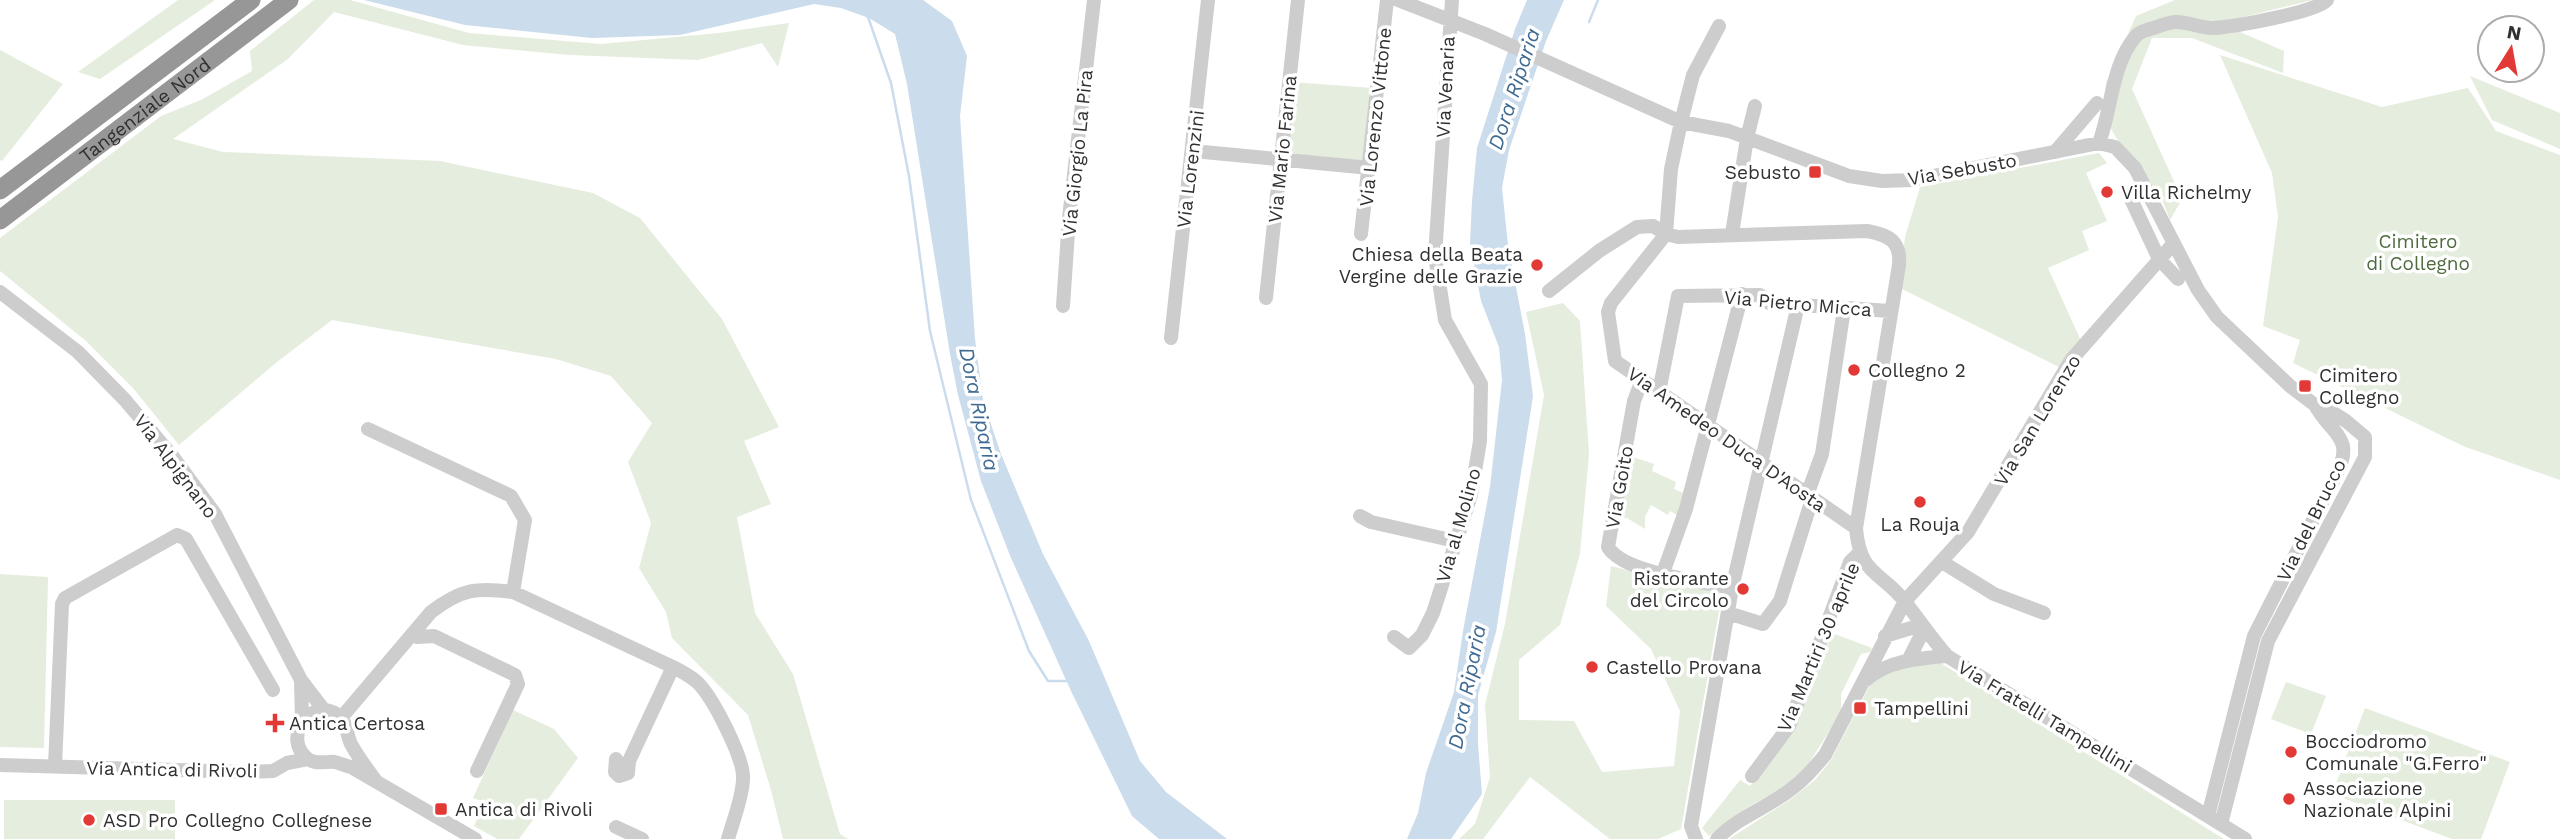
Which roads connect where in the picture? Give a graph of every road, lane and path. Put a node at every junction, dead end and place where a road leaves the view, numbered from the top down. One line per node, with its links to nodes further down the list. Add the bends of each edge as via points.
1 (251, 0): 22 (highway, Tangenziale Nord)
2 (289, 0): 24 (highway, Tangenziale Nord)
3 (1094, 0): 35 (street, Via Giorgio La Pira)
4 (1208, 0): 17 (street, Via Lorenzini)
5 (1298, 0): 19 (street, Via Mario Farina)
6 (1387, 0): 20 (street, Via Lorenzo Vittone)
7 (1398, 0): 10 (street, Via Sebusto)
8 (1452, 0): 10 (street, Via Venaria)
9 (2328, 0): 16 (street, via 2301,12 2253,22 2211,28 2174,22 2137,33 2115,79)
10 (1448, 21): 14 (street, Via Sebusto); 21 (street, Via Venaria)
11 (1719, 26): 14 (street, via 1693,75)
12 (2098, 103): 18 (street)
13 (1755, 106): 15 (street)
14 (1681, 122): 15 (street, Via Sebusto); 26 (street, via 1671,169)
15 (1747, 138): 18 (street, Via Sebusto, via 1849,176 1882,181 1913,180); 27 (street)
16 (2099, 143): 18 (street, Via Sebusto); 28 (street, via 2115,147 2135,168)
17 (1193, 150): 19 (street); 39 (street, Via Lorenzini)
18 (2055, 152)
19 (1281, 160): 20 (street); 34 (street, Via Mario Farina)
20 (1370, 168): 25 (street, Via Lorenzo Vittone)
21 (1440, 175): 49 (street, Via al Molino, via 1435,256 1445,320 1480,384 1480,441 1471,495)
22 (0, 190)
23 (2130, 197): 29 (street)
24 (0, 220)
25 (1362, 234)
26 (1666, 234): 27 (street); 31 (street, via 1653,226 1637,227); 40 (street, Via Amedeo Duca D'Aosta, via 1608,312 1615,361)
27 (1732, 234): 38 (street, via 1882,234 1900,252)
28 (2174, 243): 29 (street, Via San Lorenzo); 42 (street, via 2217,317)
29 (2159, 259): 30 (street); 51 (street, Via San Lorenzo, via 2071,360 1981,513)
30 (2178, 279)
31 (1549, 291)
32 (0, 292): 66 (street, Via Alpignano, via 78,352 173,457 215,514)
33 (1742, 294): 36 (street, Via Pietro Micca); 41 (street, Via Pietro Micca, via 1678,296); 43 (street)
34 (1266, 298)
35 (1063, 306)
36 (1798, 306): 37 (street, Via Pietro Micca); 45 (street)
37 (1844, 309): 38 (street, Via Pietro Micca); 46 (street, via 1822,454)
38 (1890, 311): 48 (street, Via Fratelli Tampellini)
39 (1171, 338)
40 (1642, 380): 41 (street, Via Amedeo Duca D'Aosta); 52 (street, Via Goito, via 1634,401 1608,547 1621,559)
41 (1660, 392): 43 (street, Via Amedeo Duca D'Aosta)
42 (2315, 405): 83 (street, Via del Brucco, via 2345,453 2254,636); 83 (street, Via del Brucco, via 2365,437 2366,452 2268,641)
43 (1707, 425): 45 (street, Via Amedeo Duca D'Aosta); 52 (street, via 1686,509)
44 (368, 429): 54 (street, via 511,496 525,520)
45 (1761, 463): 46 (street, Via Amedeo Duca D'Aosta); 53 (street)
46 (1810, 497): 48 (street, Via Amedeo Duca D'Aosta); 56 (street, via 1780,601 1763,624)
47 (1360, 516): 49 (street)
48 (1856, 528): 50 (street, Via Fratelli Tampellini)
49 (1455, 541): 61 (street, Via al Molino, via 1422,635 1409,648)
50 (1860, 553): 55 (street, Via Fratelli Tampellini, via 1866,566); 81 (street, Via Martiri 30 aprile, via 1850,562 1790,726)
51 (1942, 562): 55 (street, Via San Lorenzo); 57 (street, via 1994,594)
52 (1663, 573): 53 (street, Via Goito)
53 (1732, 588): 56 (street)
54 (513, 592): 59 (street, via 466,591 449,598 431,612); 65 (street)
55 (1905, 601): 58 (street, Via Fratelli Tampellini); 60 (street)
56 (1728, 613): 88 (street, via 1691,826)
57 (2044, 613)
58 (1922, 627): 60 (street); 63 (street, Via Fratelli Tampellini); 64 (street)
59 (415, 635): 62 (street); 70 (street); 80 (street, via 434,636 518,679)
60 (1885, 636): 67 (street)
61 (1394, 637)
62 (444, 650)
63 (1947, 656): 64 (street); 83 (street, Via Fratelli Tampellini)
64 (1908, 661): 67 (street, via 1880,670)
65 (673, 667): 75 (street, via 625,776 615,772); 87 (street, via 697,682 710,699 741,764 743,780)
66 (301, 680): 69 (street, Via Alpignano); 71 (street)
67 (1862, 684): 89 (street, via 1810,774)
68 (273, 690): 79 (street, via 186,539 177,535 65,598)
69 (324, 710): 70 (street); 71 (street)
70 (341, 718): 72 (street)
71 (302, 720): 73 (street, via 296,734)
72 (349, 740): 76 (street); 82 (street)
73 (298, 747): 74 (street); 77 (street)
74 (308, 759): 76 (street); 77 (street, Via Antica di Rivoli)
75 (616, 759)
76 (332, 762): 82 (street)
77 (287, 763): 79 (street, Via Antica di Rivoli, via 273,771 247,772)
78 (0, 765): 79 (street, Via Antica di Rivoli)
79 (55, 766)
80 (477, 771)
81 (1752, 776)
82 (376, 780): 85 (street)
83 (2215, 820): 90 (street, Via Fratelli Tampellini)
84 (616, 827): 86 (street)
85 (475, 839)
86 (642, 839)
87 (728, 839)
88 (1696, 839)
89 (1717, 839)
90 (2245, 839)

